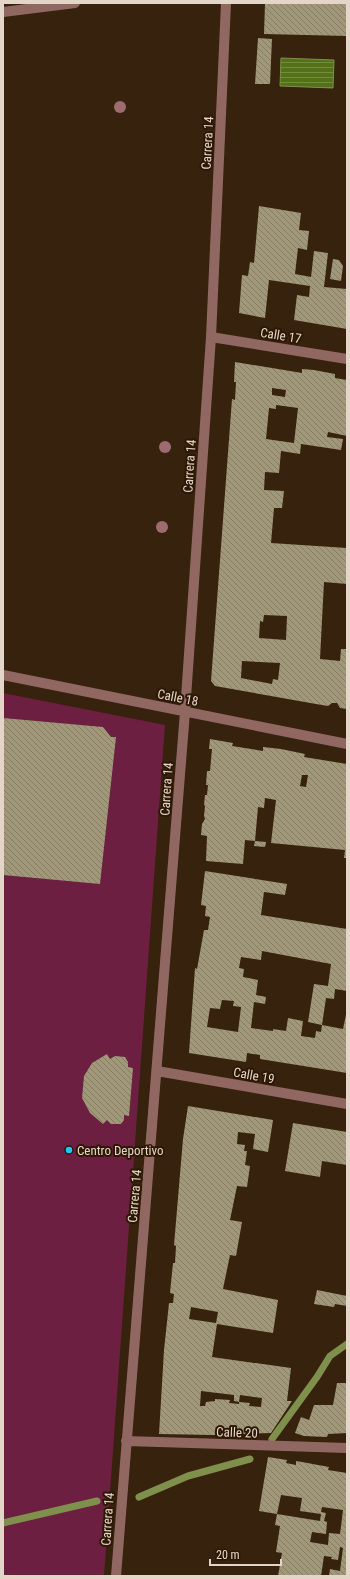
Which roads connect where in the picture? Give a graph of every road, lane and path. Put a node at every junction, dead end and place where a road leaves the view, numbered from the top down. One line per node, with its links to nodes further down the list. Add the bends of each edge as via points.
1 (75, 3): 3 (street)
2 (226, 3): 4 (street, Carrera 14)
3 (3, 12)
4 (211, 337): 5 (street, Calle 17); 7 (street, Carrera 14)
5 (347, 359)
6 (3, 675): 7 (street, Calle 18)
7 (185, 712): 8 (street, Calle 18); 9 (street, Carrera 14)
8 (347, 744)
9 (157, 1071): 10 (street, Calle 19); 11 (street, Carrera 14)
10 (347, 1104)
11 (126, 1441): 12 (street, Calle 20); 13 (street, Carrera 14)
12 (347, 1448)
13 (116, 1576)

